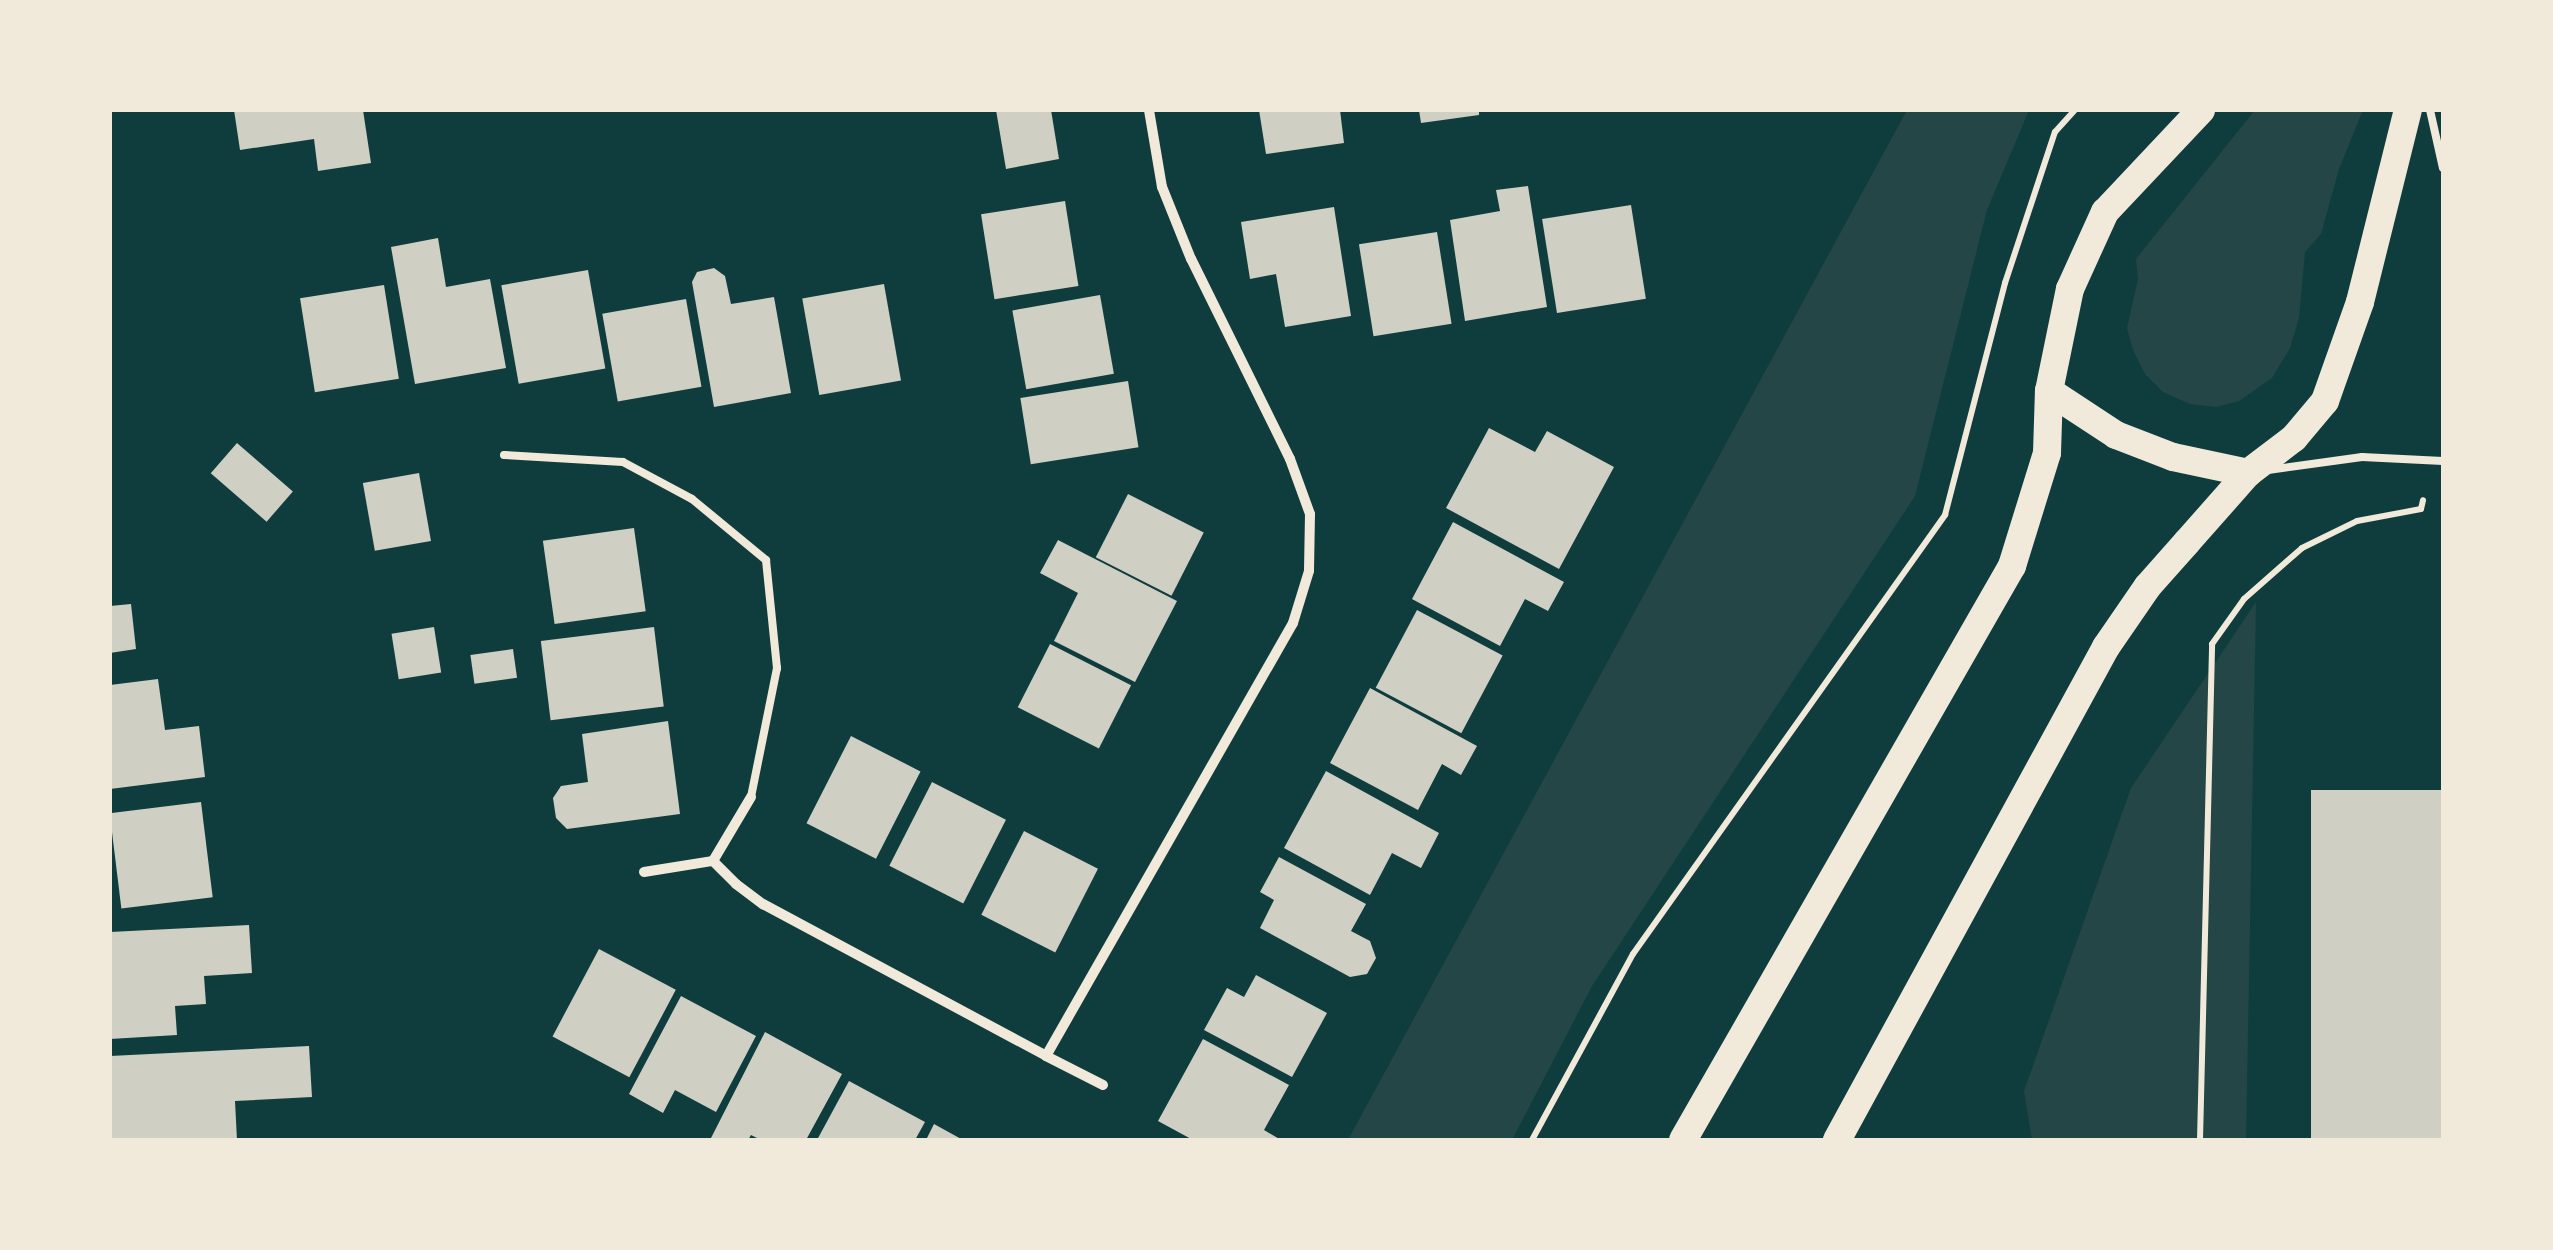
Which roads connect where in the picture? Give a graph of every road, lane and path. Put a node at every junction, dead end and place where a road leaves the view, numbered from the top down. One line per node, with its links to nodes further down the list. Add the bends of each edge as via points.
1 (1149, 110): 14 (street, via 1162,187 1190,259 1290,459 1310,514 1309,571 1293,624)
2 (2075, 110): 16 (path, via 2055,132 2005,283 1945,514 1632,954)
3 (2201, 110): 7 (highway, via 2105,212 2070,289)
4 (2408, 110): 10 (highway, via 2360,302 2325,401 2294,438)
5 (2430, 110): 6 (lane)
6 (2443, 168)
7 (2049, 391): 10 (highway, via 2116,435 2174,457); 17 (highway, via 2047,453 2012,566)
8 (504, 455): 11 (lane, via 623,462 692,499 766,560 777,668)
9 (2438, 461): 10 (lane, via 2362,458); 19 (path, via 2421,509 2357,521 2302,548 2244,599 2212,644)
10 (2248, 473): 18 (highway, via 2148,586 2106,647)
11 (752, 798): 12 (street)
12 (714, 861): 13 (street); 14 (street, via 763,904)
13 (644, 872)
14 (1046, 1056): 15 (street)
15 (1103, 1085)
16 (1532, 1140)
17 (1683, 1140)
18 (1837, 1140)
19 (2200, 1140)

